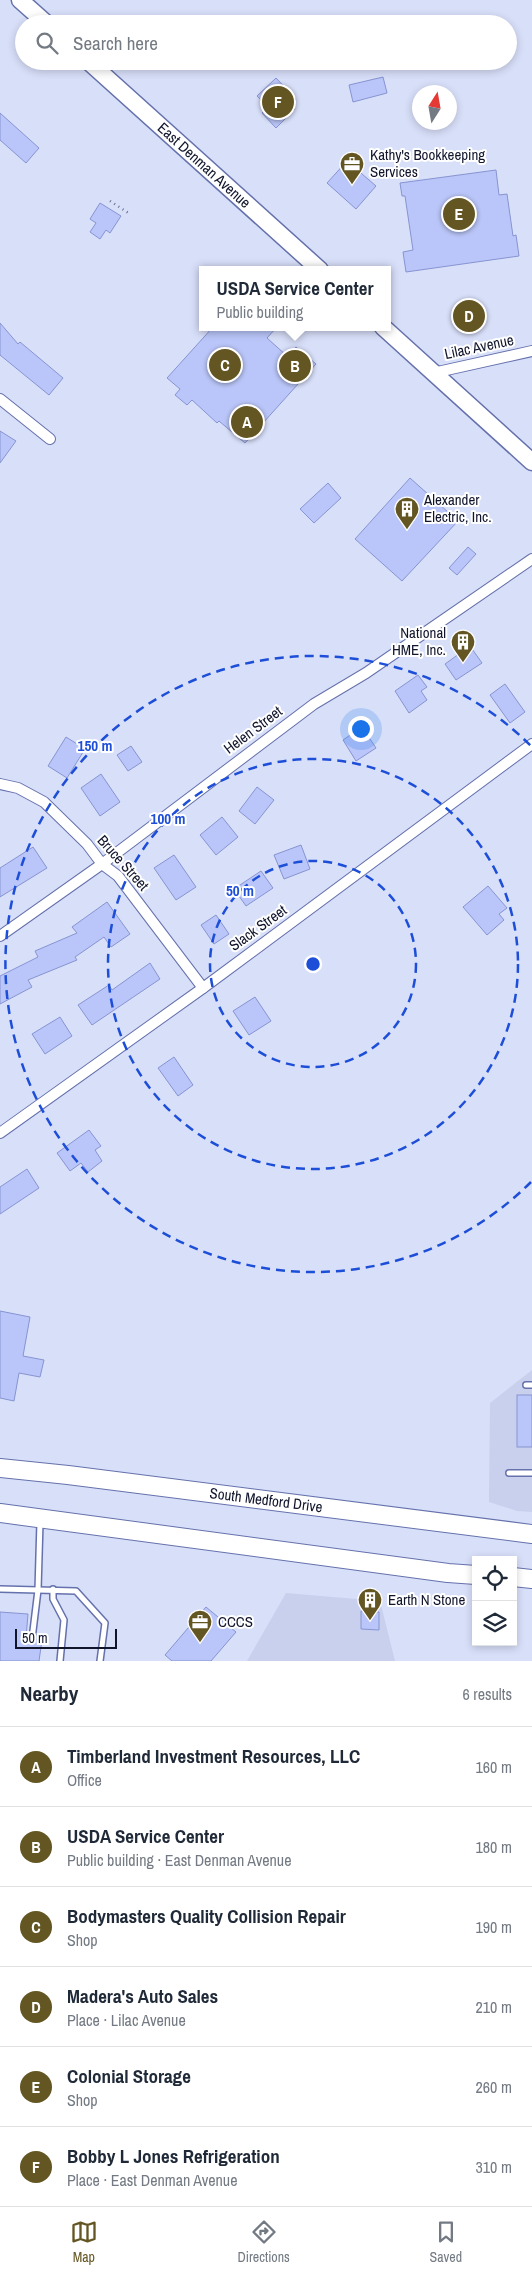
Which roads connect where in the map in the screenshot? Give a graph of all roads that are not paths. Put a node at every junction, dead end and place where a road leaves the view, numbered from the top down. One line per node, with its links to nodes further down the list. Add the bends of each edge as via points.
1 (20, 0): 2 (main road)
2 (37, 15)
3 (98, 70): 4 (main road, East Denman Avenue)
4 (316, 266)
5 (387, 331): 7 (main road)
6 (532, 351): 7 (street, Lilac Avenue)
7 (433, 373): 10 (main road)
8 (0, 399): 9 (street)
9 (50, 439)
10 (532, 462)
11 (532, 559): 14 (street, Helen Street, via 314,704)
12 (532, 744): 16 (street, Slack Street)
13 (0, 784): 14 (street, Bruce Street, via 18,788 44,802 87,844)
14 (102, 864): 15 (street, Helen Street); 16 (street, Bruce Street, via 118,876)
15 (0, 936)
16 (203, 988): 17 (street, Slack Street)
17 (0, 1133)
18 (0, 1468): 23 (highway, South Medford Drive)
19 (532, 1473): 20 (lane)
20 (508, 1474)
21 (0, 1514): 22 (highway)
22 (40, 1519): 24 (highway); 29 (lane)
23 (532, 1534)
24 (472, 1574)
25 (517, 1578): 26 (highway)
26 (532, 1579)
27 (0, 1589): 29 (lane)
28 (53, 1589): 29 (lane); 31 (lane, via 53,1599 64,1620); 32 (lane, via 76,1591 105,1623)
29 (38, 1590): 30 (lane)
30 (32, 1639)
31 (60, 1661)
32 (100, 1661)

